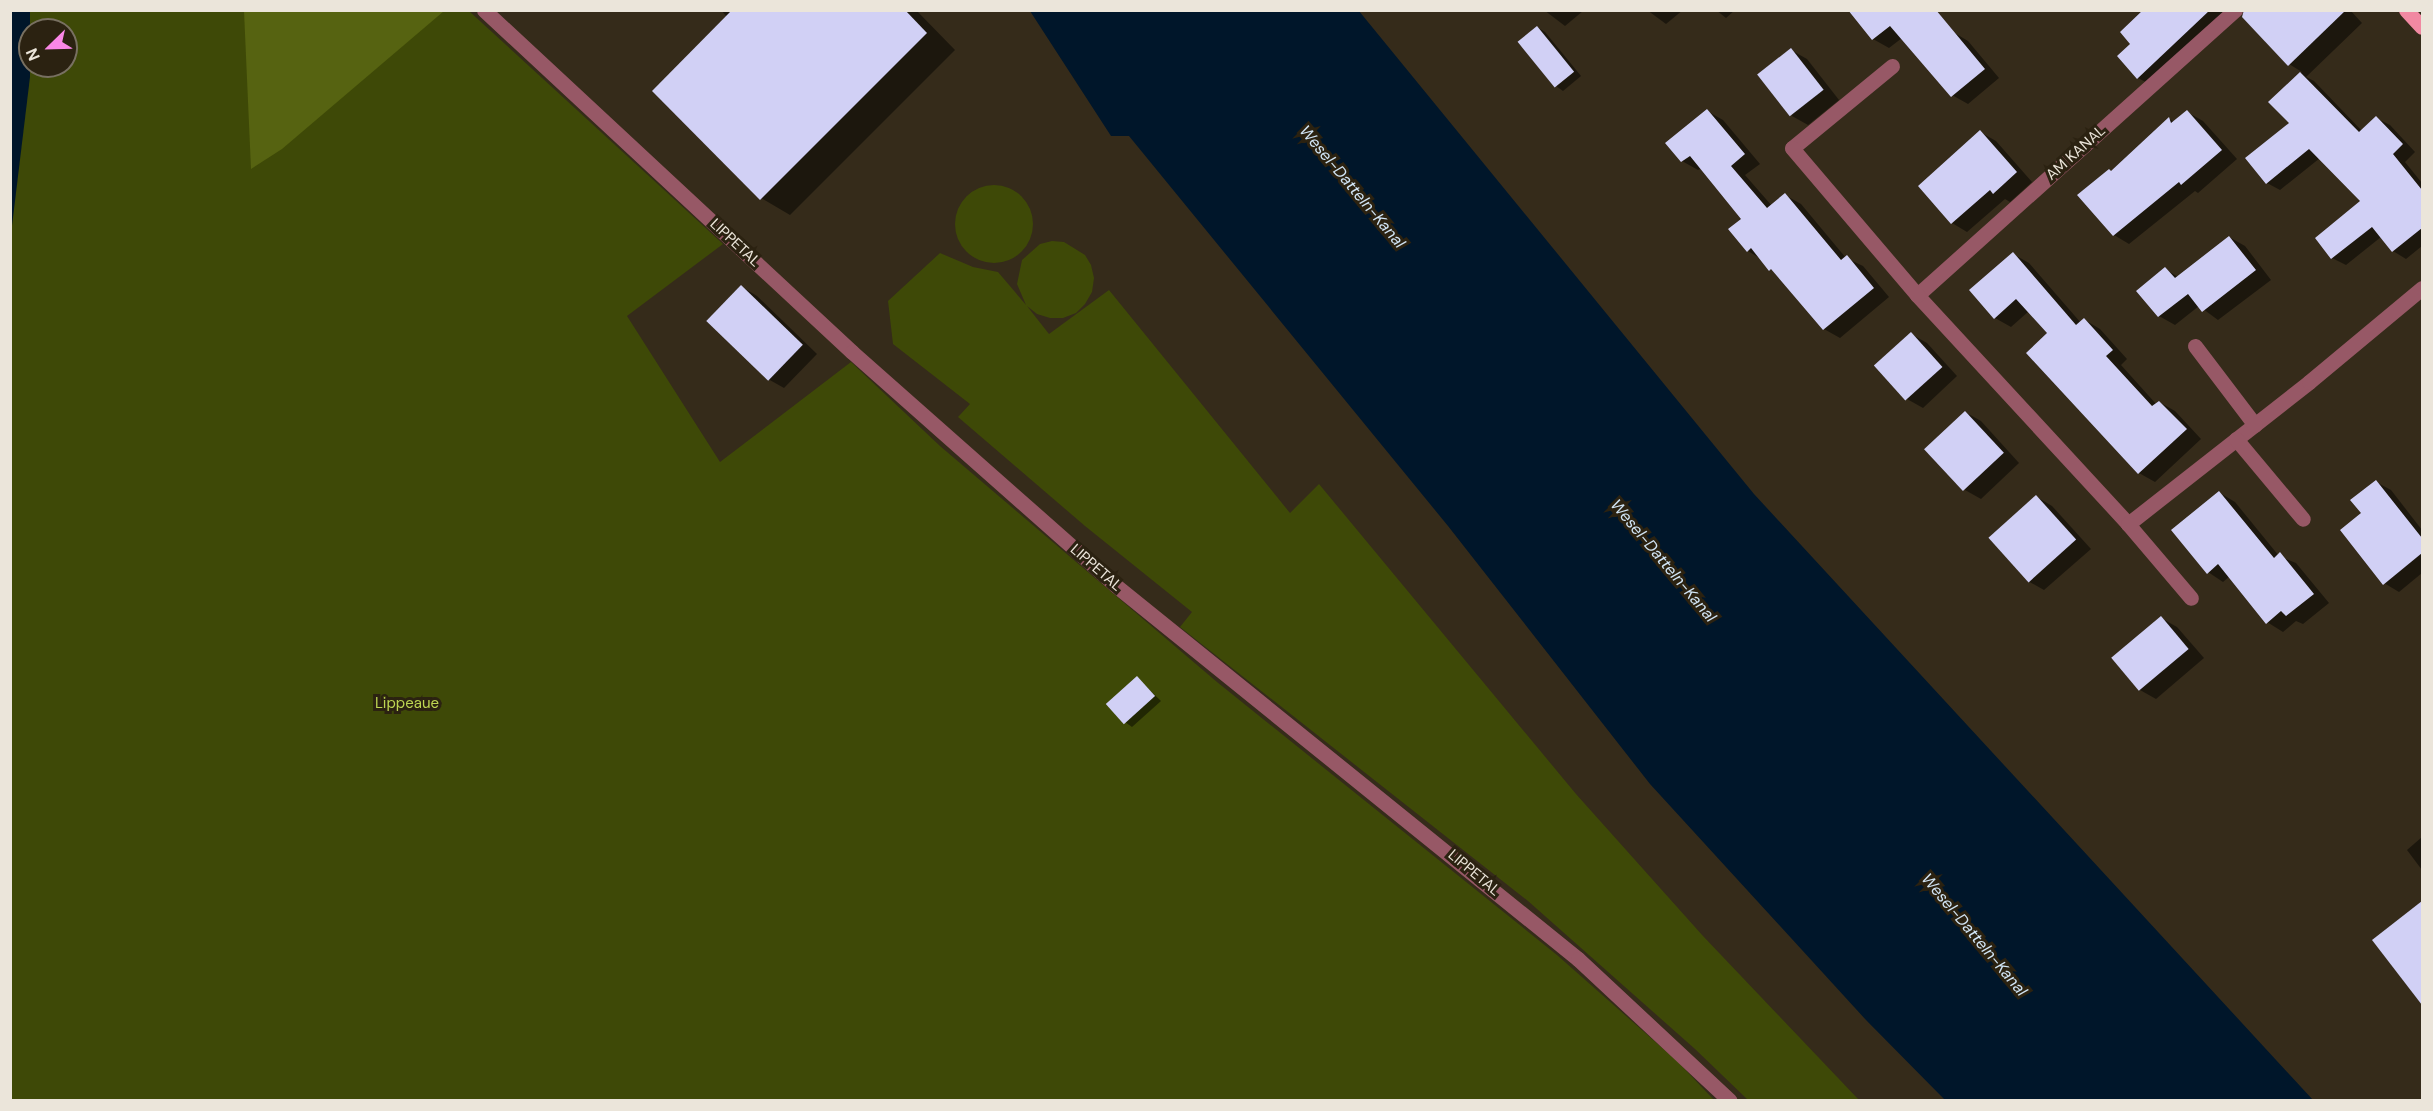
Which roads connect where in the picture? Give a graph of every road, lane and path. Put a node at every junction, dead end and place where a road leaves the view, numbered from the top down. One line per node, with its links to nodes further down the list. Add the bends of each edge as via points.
1 (484, 10): 14 (street, LIPPETAL, via 852,352 1115,585 1569,952)
2 (2235, 10): 7 (street, AM KANAL)
3 (2406, 10): 4 (main road)
4 (2422, 27)
5 (1892, 66): 7 (street, via 1792,148)
6 (2422, 288): 9 (street)
7 (1917, 295): 12 (street)
8 (2195, 346): 9 (street)
9 (2255, 424): 10 (street)
10 (2236, 439): 11 (street); 12 (street)
11 (2302, 519)
12 (2128, 524): 13 (street)
13 (2191, 598)
14 (1729, 1101)

